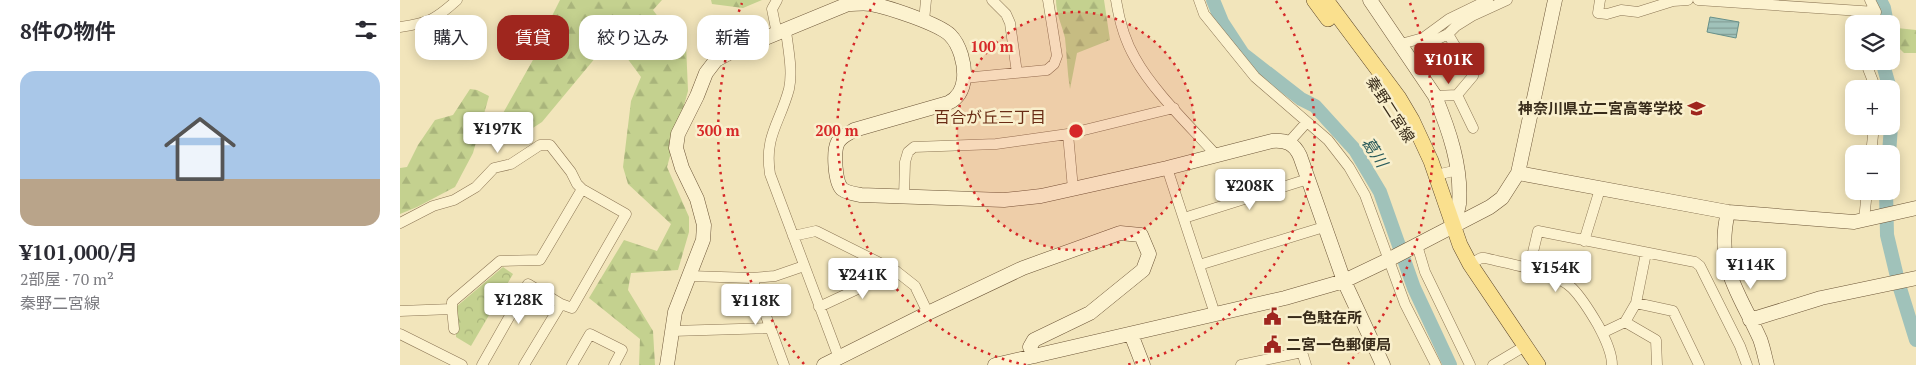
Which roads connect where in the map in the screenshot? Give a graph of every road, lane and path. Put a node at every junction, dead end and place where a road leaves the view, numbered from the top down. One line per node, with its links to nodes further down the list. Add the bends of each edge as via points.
1 (457, 0): 26 (street, via 422,25)
2 (777, 0): 27 (street, via 772,10)
3 (926, 0): 25 (street)
4 (992, 0): 31 (street, via 1010,23)
5 (1048, 0): 31 (street, via 1057,56 1054,64 1047,70)
6 (1116, 0): 35 (street, via 1118,15 1134,57)
7 (1199, 0): 36 (street, via 1204,14 1255,77)
8 (1314, 0): 57 (main road, 秦野二宮線, via 1406,127 1419,152 1438,207)
9 (1326, 0): 44 (main road, 秦野二宮線, via 1399,98 1425,145)
10 (1370, 0): 30 (street)
11 (1488, 0): 29 (street, via 1449,19)
12 (1555, 0): 43 (street)
13 (1600, 0): 21 (street, via 1598,13 1607,14 1621,10 1638,12)
14 (1688, 0): 21 (street)
15 (1698, 0): 18 (street)
16 (1870, 0): 23 (street)
17 (1504, 1): 28 (street, via 1472,16)
18 (1739, 1): 20 (street)
19 (871, 2): 25 (street); 27 (street, via 848,4)
20 (1783, 3): 22 (street)
21 (1651, 4)
22 (1828, 4): 23 (street)
23 (1876, 12): 24 (street)
24 (1875, 15)
25 (924, 22): 32 (street, via 945,31 956,43 962,58)
26 (400, 27)
27 (782, 32): 58 (street, via 789,88 771,135 768,159 770,174); 68 (street, via 716,60 706,73 678,134 676,148 704,225 703,240)
28 (1448, 34): 29 (street, via 1436,40); 33 (street, via 1473,76)
29 (1423, 38): 30 (street)
30 (1400, 44): 34 (street)
31 (1017, 74): 32 (street)
32 (964, 78): 49 (street, via 955,100 854,130 838,143 836,169 840,187 861,195)
33 (1457, 95): 34 (street); 37 (street)
34 (1435, 96): 42 (street)
35 (1174, 108): 38 (street); 40 (street)
36 (1308, 122): 39 (street); 62 (street, via 1328,140 1361,188)
37 (1472, 128)
38 (1068, 134): 47 (street); 49 (street, via 996,144 914,147 908,152 905,162)
39 (1289, 142): 40 (street, via 1272,141); 45 (street, via 1296,148)
40 (1216, 155): 41 (street)
41 (1167, 168): 47 (street); 53 (street)
42 (1458, 170): 44 (street); 57 (street, via 1458,205)
43 (1518, 173): 48 (street); 57 (street, via 1502,198)
44 (1436, 175): 57 (main road, 秦野二宮線)
45 (1308, 180): 53 (street); 56 (street)
46 (582, 189): 55 (street, via 550,145 540,145 511,164 494,168 476,187 454,200 433,206); 73 (street, via 626,214 572,308); 75 (street, via 540,260 500,262 452,302)
47 (1073, 189): 49 (street, via 1004,200)
48 (1600, 189): 52 (street); 59 (street)
49 (904, 197)
50 (1866, 200): 54 (street)
51 (1916, 208): 54 (street)
52 (1728, 212): 54 (street, via 1854,222); 79 (street, via 1723,232 1725,260)
53 (1184, 218): 64 (street)
54 (1864, 220)
55 (400, 223)
56 (1324, 227): 64 (street); 71 (street)
57 (1452, 227): 60 (street); 63 (main road, 秦野二宮線)
58 (793, 236): 65 (street); 67 (street, via 816,231)
59 (1584, 241): 61 (street); 66 (street, via 1538,231)
60 (1414, 247): 62 (street); 104 (street)
61 (1646, 253): 72 (street); 110 (street, via 1695,262 1700,266)
62 (1391, 259): 71 (street); 103 (street, via 1405,304)
63 (1470, 264): 66 (street, via 1485,258); 87 (main road, 秦野二宮線)
64 (1199, 265): 78 (street)
65 (804, 266): 69 (street, via 775,276); 74 (street)
66 (1530, 269): 84 (street, via 1571,287)
67 (896, 271): 74 (street); 77 (street, via 915,286)
68 (689, 276): 69 (street); 83 (street, via 675,312)
69 (752, 278): 82 (street)
70 (1916, 278): 79 (street, via 1821,298)
71 (1344, 281): 78 (street); 102 (street)
72 (1636, 303): 80 (street); 109 (street, via 1673,311)
73 (561, 304): 92 (street, via 528,284); 93 (street)
74 (820, 307): 89 (street)
75 (452, 309): 76 (street); 81 (street)
76 (400, 311)
77 (928, 313): 88 (street, via 1022,268 1120,233 1141,235 1149,254 1143,270 1090,313 1034,340 1030,347); 89 (street)
78 (1215, 314): 86 (street)
79 (1750, 320): 111 (street)
80 (1625, 322): 84 (street); 108 (street, via 1656,340)
81 (454, 328)
82 (770, 328): 83 (street); 97 (street)
83 (672, 331): 96 (street)
84 (1602, 333): 107 (street)
85 (400, 334): 91 (street)
86 (1131, 334): 88 (street); 100 (street)
87 (1525, 346): 105 (street); 106 (main road, 秦野二宮線)
88 (1035, 356): 99 (street)
89 (839, 358): 98 (street)
90 (1247, 364): 101 (street, via 1302,352)
91 (462, 365)
92 (482, 365)
93 (524, 365)
94 (572, 365): 95 (street, via 590,334 622,350)
95 (614, 365)
96 (667, 365)
97 (784, 365)
98 (824, 365)
99 (995, 365)
100 (1143, 365)
101 (1306, 365)
102 (1383, 365)
103 (1436, 365)
104 (1470, 365)
105 (1493, 365)
106 (1538, 365)
107 (1612, 365)
108 (1657, 365)
109 (1699, 365)
110 (1747, 365)
111 (1767, 365)

